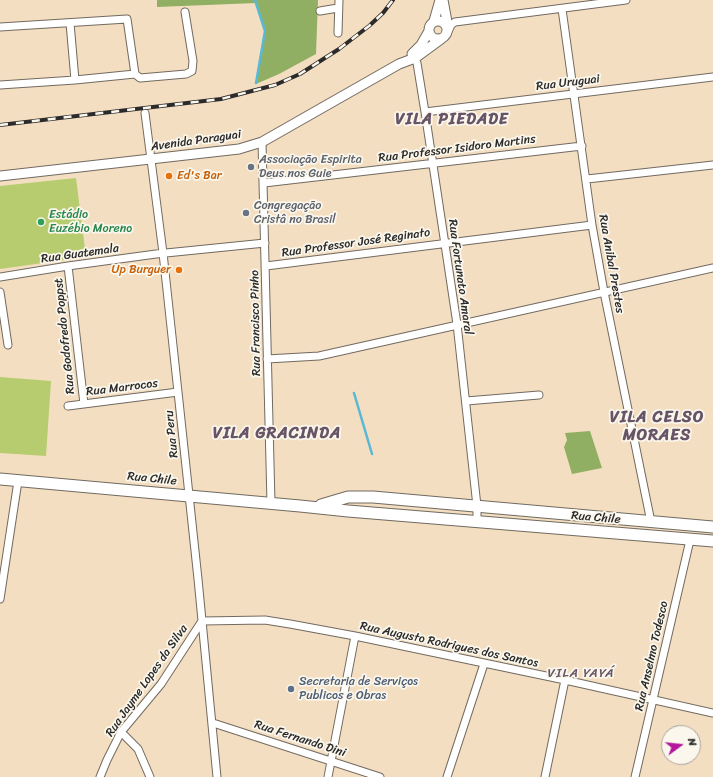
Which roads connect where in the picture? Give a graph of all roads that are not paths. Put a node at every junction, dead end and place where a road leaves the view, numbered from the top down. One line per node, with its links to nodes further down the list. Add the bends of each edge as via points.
1 (339, 0): 5 (street)
2 (440, 0): 9 (street)
3 (443, 0): 13 (street)
4 (626, 0): 6 (street)
5 (338, 8): 7 (street); 14 (street)
6 (562, 9): 13 (street, via 455,22); 20 (street, Rua Anibal Prestes)
7 (320, 11)
8 (185, 12): 16 (street, via 193,61 192,71 186,74 140,78)
9 (434, 21): 12 (street); 13 (street, via 442,21)
10 (70, 23): 11 (street); 16 (street, via 127,19); 18 (street)
11 (0, 27)
12 (429, 31): 13 (street, via 434,38); 15 (street, Avenida Paraguai)
13 (446, 32): 15 (street, Avenida Paraguai)
14 (338, 33)
15 (413, 56): 21 (street, Rua Fortunato Amaral, via 417,63); 23 (street, Avenida Paraguai)
16 (135, 74): 18 (street)
17 (713, 77): 20 (street, Rua Uruguai)
18 (75, 80): 19 (street)
19 (0, 85)
20 (574, 93): 21 (street, Rua Uruguai); 24 (street, Rua Anibal Prestes)
21 (425, 112): 26 (street, Rua Fortunato Amaral)
22 (145, 113): 25 (street, Rua Peru)
23 (262, 142): 25 (street, Avenida Paraguai, via 239,149); 30 (street, Rua Francisco Pinho)
24 (582, 146): 26 (street, Rua Professor Isidoro Martins); 29 (street, Rua Anibal Prestes)
25 (150, 160): 28 (street, Avenida Paraguai); 34 (street, Rua Peru)
26 (433, 163): 30 (street, Rua Professor Isidoro Martins); 33 (street, Rua Fortunato Amaral)
27 (713, 165): 29 (street)
28 (0, 176)
29 (587, 179): 31 (street, Rua Anibal Prestes)
30 (264, 183): 32 (street, Rua Francisco Pinho)
31 (592, 225): 33 (street, Rua Professor José Reginato); 40 (street, Rua Anibal Prestes)
32 (265, 243): 34 (street, Rua Guatemala); 36 (street, Rua Francisco Pinho)
33 (444, 243): 36 (street, Rua Professor José Reginato); 41 (street, Rua Fortunato Amaral)
34 (163, 253): 35 (street, Rua Guatemala); 44 (street, Rua Peru)
35 (68, 266): 38 (street, Rua Guatemala); 47 (street, Rua Godofredo Poppst)
36 (266, 266): 43 (street, Rua Francisco Pinho)
37 (713, 268): 40 (street)
38 (0, 277)
39 (0, 292): 42 (street)
40 (604, 292): 41 (street); 58 (street, Rua Anibal Prestes)
41 (457, 324): 43 (street, via 319,356); 46 (street, Rua Fortunato Amaral)
42 (8, 345)
43 (267, 359): 53 (street, Rua Francisco Pinho)
44 (178, 392): 47 (street, Rua Marrocos); 51 (street, Rua Peru)
45 (539, 395): 46 (street)
46 (466, 402): 55 (street, Rua Fortunato Amaral)
47 (84, 404): 48 (street, Rua Marrocos)
48 (68, 406)
49 (0, 479): 50 (main road, Rua Chile)
50 (18, 481): 51 (main road, Rua Chile); 62 (street)
51 (190, 496): 53 (main road, Rua Chile); 64 (street, Rua Peru)
52 (348, 497): 54 (main road, Rua Chile, via 325,505); 55 (main road, Rua Chile); 56 (main road, via 343,502)
53 (272, 504): 54 (main road, Rua Chile)
54 (300, 506): 56 (main road, Rua Chile)
55 (478, 506): 57 (street); 58 (main road, Rua Chile)
56 (348, 511): 57 (main road, Rua Chile)
57 (477, 521): 60 (main road, Rua Chile)
58 (651, 522): 59 (main road, Rua Chile)
59 (713, 527)
60 (690, 540): 61 (main road, Rua Chile); 68 (street, Rua Anselmo Todesco)
61 (713, 542)
62 (3, 564): 63 (street)
63 (0, 599)
64 (202, 621): 65 (street, Rua Augusto Rodrigues dos Santos, via 265,620); 70 (street, Rua Peru); 71 (street, Rua Jayme Lopes da Silva, via 161,684)
65 (355, 636): 66 (street, Rua Augusto Rodrigues dos Santos); 72 (street)
66 (484, 664): 67 (street, Rua Augusto Rodrigues dos Santos); 78 (street)
67 (564, 680): 68 (street, Rua Augusto Rodrigues dos Santos); 79 (street)
68 (653, 699): 69 (street, Rua Augusto Rodrigues dos Santos); 80 (street, Rua Anselmo Todesco)
69 (713, 713)
70 (213, 723): 72 (street, Rua Fernando Dini); 75 (street, Rua Peru)
71 (121, 732): 73 (street, Rua Jayme Lopes da Silva); 74 (street, via 138,749)
72 (331, 760): 76 (street); 77 (street, Rua Fernando Dini)
73 (100, 777)
74 (150, 777)
75 (218, 777)
76 (328, 777)
77 (380, 777)
78 (447, 777)
79 (545, 777)
80 (635, 777)

